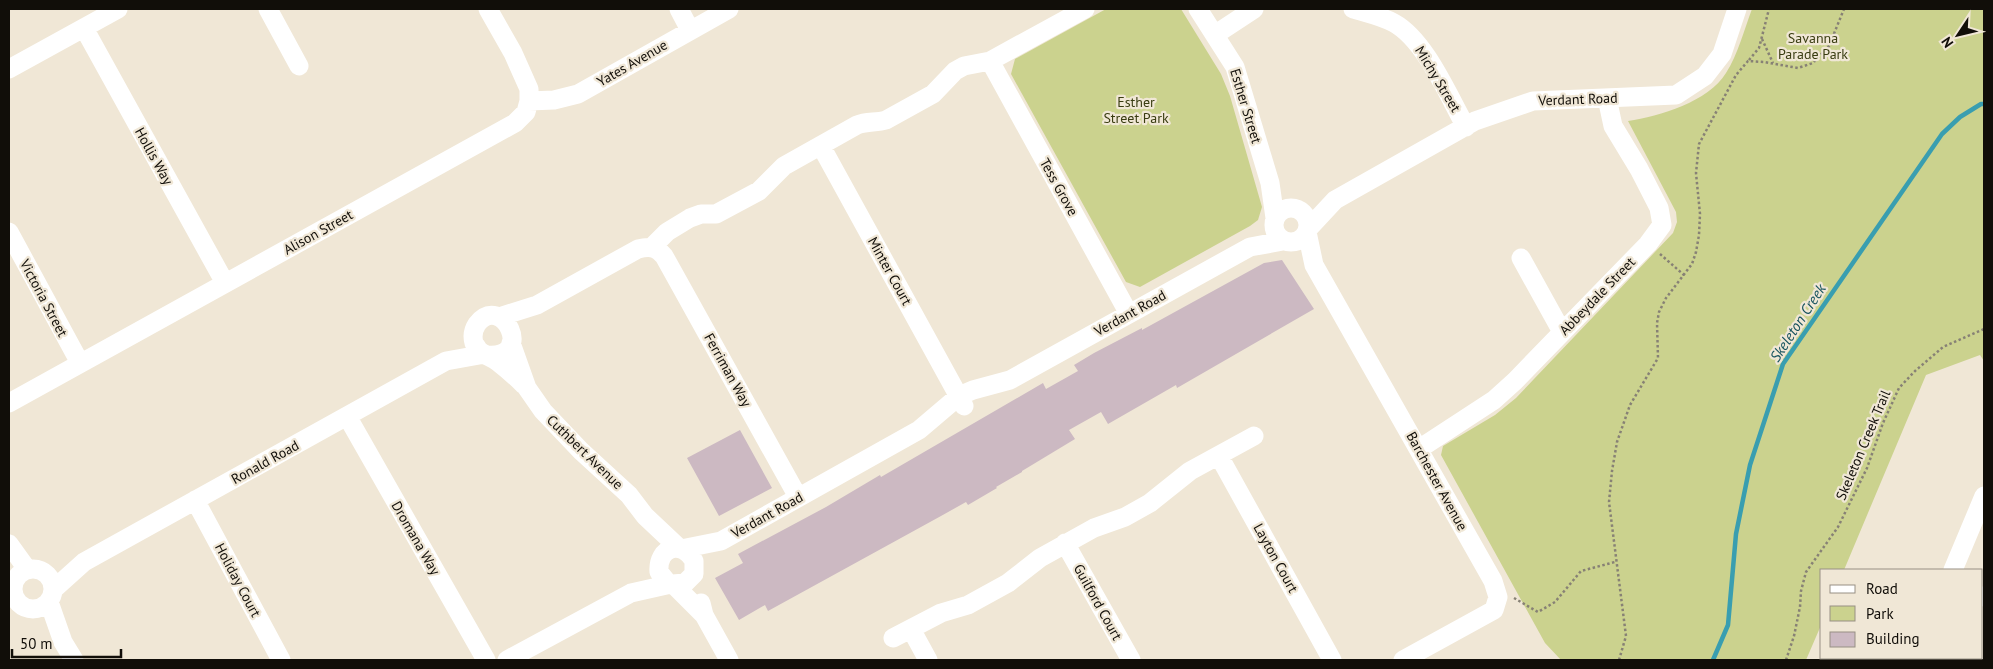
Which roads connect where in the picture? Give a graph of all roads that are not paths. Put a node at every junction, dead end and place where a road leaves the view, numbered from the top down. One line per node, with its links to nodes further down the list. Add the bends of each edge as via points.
1 (118, 9): 11 (street)
2 (268, 9): 15 (street)
3 (488, 9): 18 (street, via 523,74 529,89)
4 (679, 9): 12 (street)
5 (729, 9): 12 (street, Yates Avenue)
6 (1085, 9): 14 (street)
7 (1198, 9): 13 (street, Esther Street)
8 (1254, 9): 13 (street)
9 (1353, 9): 19 (street, Michy Street, via 1392,22 1408,32 1423,51)
10 (1737, 9): 17 (street, Verdant Road, via 1722,54 1705,76 1676,95)
11 (84, 28): 16 (street); 32 (street, Hollis Way)
12 (690, 30): 18 (street, Yates Avenue, via 578,94 554,100)
13 (1216, 34): 21 (street, Esther Street, via 1235,67)
14 (990, 61): 20 (street, via 964,66 934,94 909,108 886,120 857,125); 34 (street, Tess Grove)
15 (299, 66)
16 (9, 69)
17 (1607, 98): 19 (street, Verdant Road, via 1534,101); 37 (street, Abbeydale Street, via 1613,126 1659,208 1662,225 1648,244)
18 (529, 101): 32 (street, Alison Street, via 526,112 515,123)
19 (1466, 127): 22 (street, Verdant Road)
20 (821, 146): 28 (street, via 784,166 759,191 716,214 690,218 667,232); 43 (street, Minter Court)
21 (1270, 183): 23 (street, Esther Street); 24 (street, Esther Street)
22 (1335, 200): 23 (street, Verdant Road); 25 (street, Verdant Road)
23 (1294, 208): 24 (street, via 1282,210); 25 (street, via 1306,216)
24 (1275, 219): 27 (street, via 1275,232); 29 (street, Verdant Road)
25 (1308, 230): 27 (street, via 1299,241); 31 (street, Barchester Avenue)
26 (9, 232): 41 (street, Victoria Street)
27 (1285, 242): 29 (street, Verdant Road); 31 (street, Barchester Avenue)
28 (652, 248): 33 (street, via 638,249); 50 (street, Ferriman Way, via 664,256)
29 (1250, 248): 34 (street, Verdant Road)
30 (1521, 258): 37 (street)
31 (1314, 265): 47 (street, Barchester Avenue)
32 (225, 284): 41 (street, Alison Street)
33 (537, 305): 35 (street); 38 (street)
34 (1129, 314): 43 (street, Verdant Road, via 1010,380 973,390)
35 (499, 317): 36 (street, via 484,318); 38 (street, via 509,325)
36 (475, 328): 39 (street, via 473,340); 40 (street, Ronald Road)
37 (1562, 332): 47 (street, Abbeydale Street, via 1494,400)
38 (512, 340): 39 (street, via 502,353 496,356); 42 (street, Cuthbert Avenue)
39 (486, 354): 40 (street, Ronald Road); 42 (street, Cuthbert Avenue)
40 (446, 361): 45 (street, Ronald Road)
41 (80, 363): 44 (street, Alison Street)
42 (527, 388): 52 (street, Cuthbert Avenue, via 562,432 629,495)
43 (962, 401): 50 (street, Verdant Road, via 919,430)
44 (9, 403)
45 (347, 416): 51 (street, Ronald Road); 71 (street, Dromana Way)
46 (1254, 436): 48 (street)
47 (1419, 449): 77 (street, Barchester Avenue, via 1493,581 1498,598 1494,610)
48 (1219, 456): 54 (street, via 1190,471 1150,503); 76 (street, Layton Court)
49 (1984, 496): 61 (street)
50 (798, 497): 53 (street, Verdant Road)
51 (195, 500): 59 (street, Ronald Road); 70 (street, Holiday Court)
52 (645, 516): 56 (street, Cuthbert Avenue); 58 (street, Cuthbert Avenue)
53 (721, 541): 56 (street, Verdant Road); 60 (street, Verdant Road)
54 (1065, 543): 67 (street, via 1008,583 968,605 940,613); 75 (street, Guilford Court)
55 (9, 544): 62 (street)
56 (680, 548): 58 (street, via 670,550); 60 (street, via 691,555)
57 (9, 551): 62 (street)
58 (661, 558): 63 (street, via 659,572); 64 (street)
59 (84, 562): 62 (street, Ronald Road); 65 (street, Ronald Road)
60 (695, 568): 63 (street, via 685,583); 66 (street)
61 (1953, 569)
62 (22, 580): 65 (street, via 18,602); 65 (street, via 50,576)
63 (672, 584): 64 (street); 66 (street)
64 (630, 592): 72 (street)
65 (33, 604): 69 (street)
66 (704, 615): 73 (street)
67 (911, 629): 68 (street); 74 (street)
68 (893, 638)
69 (74, 660)
70 (281, 660)
71 (486, 660)
72 (507, 660)
73 (729, 660)
74 (928, 660)
75 (1131, 660)
76 (1332, 660)
77 (1403, 660)

